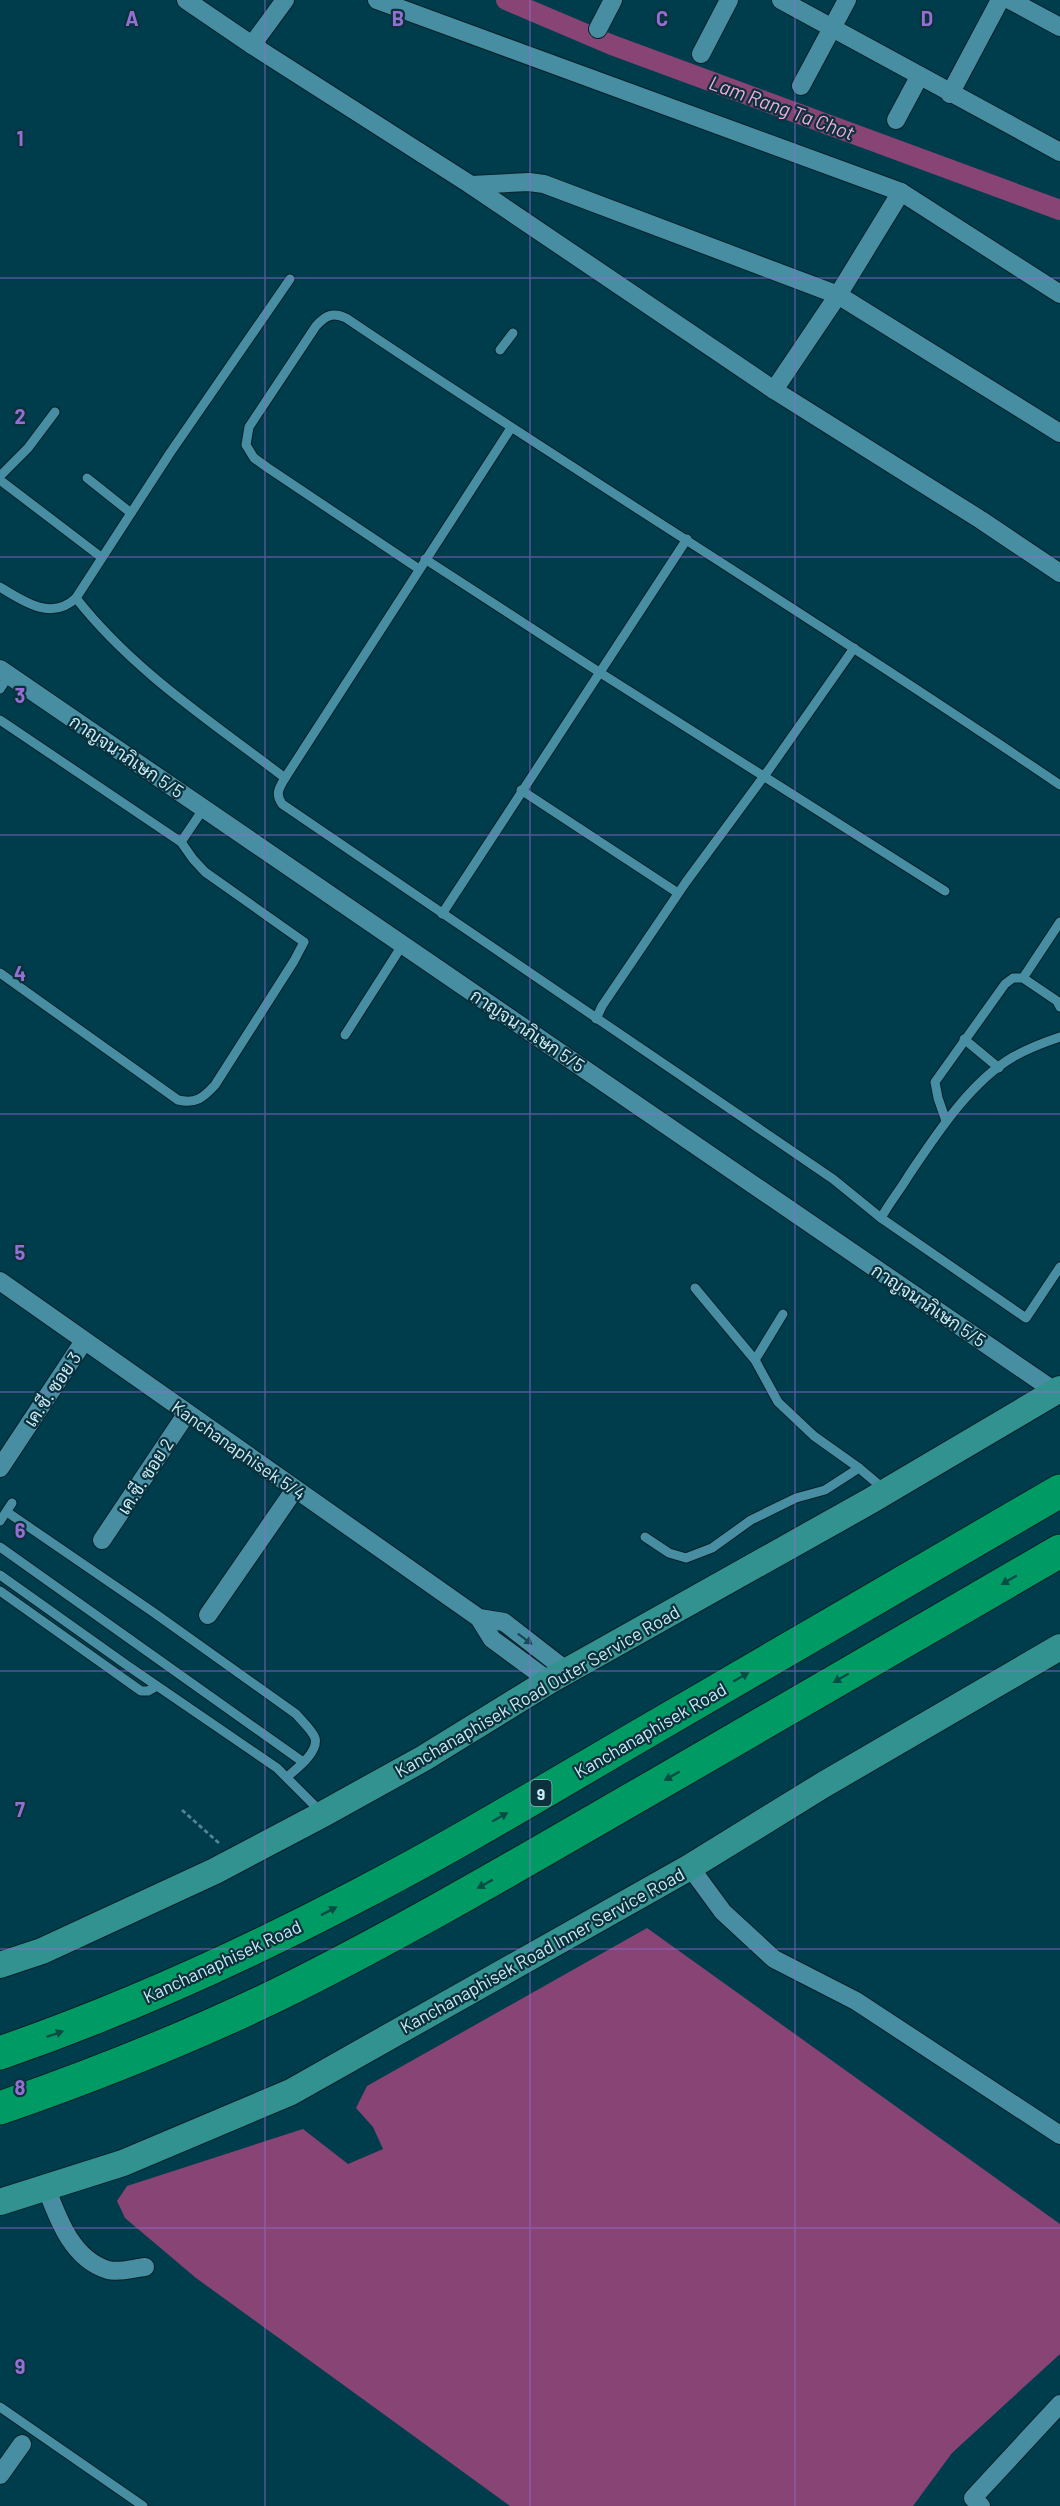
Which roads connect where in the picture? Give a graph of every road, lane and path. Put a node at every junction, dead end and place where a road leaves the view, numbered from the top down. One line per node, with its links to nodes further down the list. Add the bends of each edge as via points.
1 (186, 0): 13 (street)
2 (285, 0): 13 (street)
3 (377, 0): 21 (street)
4 (613, 0): 11 (street)
5 (729, 0): 14 (street)
6 (781, 0): 12 (street)
7 (847, 0): 12 (street)
8 (1000, 0): 17 (street)
9 (1010, 0): 10 (street)
10 (1060, 27)
11 (598, 29)
12 (832, 29): 15 (street); 16 (street)
13 (252, 45): 20 (street)
14 (700, 54)
15 (919, 77): 17 (street); 18 (street)
16 (801, 86)
17 (950, 94): 19 (street)
18 (896, 120)
19 (1060, 152)
20 (471, 185): 24 (street, via 544,184); 27 (street)
21 (901, 192): 23 (street); 24 (street)
22 (290, 279): 33 (lane)
23 (1060, 294)
24 (838, 295): 27 (street); 30 (street)
25 (513, 333): 26 (lane)
26 (500, 350)
27 (774, 390): 38 (street)
28 (56, 412): 31 (lane)
29 (511, 428): 34 (lane); 36 (lane); 37 (lane, via 337,314 322,319 316,326 249,427 246,445 254,458)
30 (1060, 433)
31 (0, 478): 35 (lane)
32 (87, 478): 33 (lane)
33 (130, 513): 35 (lane)
34 (687, 539): 41 (lane); 42 (lane)
35 (101, 557): 40 (lane)
36 (425, 559): 37 (lane); 42 (lane)
37 (419, 569): 46 (lane)
38 (1060, 573)
39 (0, 587): 40 (lane, via 22,601 46,609 67,607)
40 (76, 598): 46 (lane, via 114,643 157,681)
41 (854, 648): 45 (lane); 47 (lane)
42 (599, 672): 45 (lane); 48 (lane)
43 (3, 678): 49 (street, กาญจนาภิเษก 5/5)
44 (0, 720): 50 (lane)
45 (764, 776): 51 (lane); 52 (lane)
46 (285, 778): 53 (lane, via 277,798 282,804)
47 (1060, 785)
48 (521, 790): 52 (lane); 53 (lane)
49 (204, 808): 50 (lane); 55 (street, กาญจนาภิเษก 5/5)
50 (181, 842): 56 (lane, via 205,872 304,942 215,1085 202,1098 191,1103 178,1100)
51 (945, 891)
52 (678, 893): 59 (lane)
53 (442, 914): 59 (lane)
54 (1060, 921): 57 (lane)
55 (403, 944): 60 (lane); 72 (street, กาญจนาภิเษก 5/5)
56 (0, 973)
57 (1023, 978): 58 (lane); 62 (lane, via 1013,978 1005,984)
58 (1059, 1002)
59 (596, 1019): 65 (lane, via 833,1179)
60 (345, 1035)
61 (1060, 1037): 63 (lane, via 1013,1057)
62 (964, 1039): 63 (lane); 64 (lane, via 935,1082)
63 (999, 1068): 64 (lane)
64 (946, 1121): 65 (lane)
65 (881, 1218): 66 (lane, via 1026,1318)
66 (1060, 1267)
67 (0, 1281): 70 (street, Kanchanaphisek 5/4)
68 (695, 1288): 71 (lane)
69 (783, 1314): 71 (lane)
70 (84, 1341): 73 (street, Kanchanaphisek 5/4); 74 (street, เค.ซี. ซอย 3)
71 (755, 1360): 75 (lane, via 778,1402 814,1436)
72 (1058, 1390): 77 (main road, Kanchanaphisek Road Outer Service Road)
73 (187, 1413): 76 (street, Kanchanaphisek 5/4); 81 (street, เค.ซี. ซอย 2)
74 (0, 1468)
75 (859, 1468): 77 (lane); 80 (lane, via 825,1490 796,1498 751,1520 712,1548 686,1558)
76 (295, 1489): 86 (street); 88 (street, Kanchanaphisek 5/4, via 478,1618 492,1639)
77 (886, 1491): 88 (main road, Kanchanaphisek Road Outer Service Road)
78 (1060, 1491): 97 (highway, Kanchanaphisek Road / 9, one-way to 78, via 78,2026 164,1989 360,1895)
79 (0, 1521): 90 (lane, via 9,1507 296,1714 314,1736 310,1755)
80 (645, 1537)
81 (102, 1540)
82 (0, 1547): 90 (lane)
83 (1060, 1551): 98 (highway, one-way to 98, via 385,1939 187,2036)
84 (0, 1575): 89 (lane)
85 (0, 1591): 89 (lane, via 141,1691)
86 (208, 1615)
87 (1060, 1647): 95 (main road, Kanchanaphisek Road Inner Service Road)
88 (558, 1676): 93 (main road, Kanchanaphisek Road Outer Service Road)
89 (157, 1686): 91 (lane)
90 (303, 1762): 91 (lane)
91 (287, 1777): 93 (lane)
92 (182, 1810): 94 (path)
93 (323, 1814): 94 (main road, Kanchanaphisek Road Outer Service Road)
94 (237, 1859): 96 (main road, Kanchanaphisek Road Outer Service Road, via 42,1951)
95 (690, 1867): 99 (street, via 723,1912 774,1959 856,2001); 100 (main road, Kanchanaphisek Road Inner Service Road, via 291,2091 123,2163)
96 (0, 1965)
97 (0, 2053)
98 (0, 2108)
99 (1060, 2135)
100 (46, 2187): 101 (main road, Kanchanaphisek Road Inner Service Road); 102 (street, via 58,2220 80,2253 108,2270)
101 (0, 2202)
102 (145, 2267)
103 (1060, 2404): 108 (street, via 973,2498)
104 (0, 2408): 107 (lane)
105 (22, 2444): 106 (street)
106 (0, 2475)
107 (143, 2506)
108 (981, 2506)

